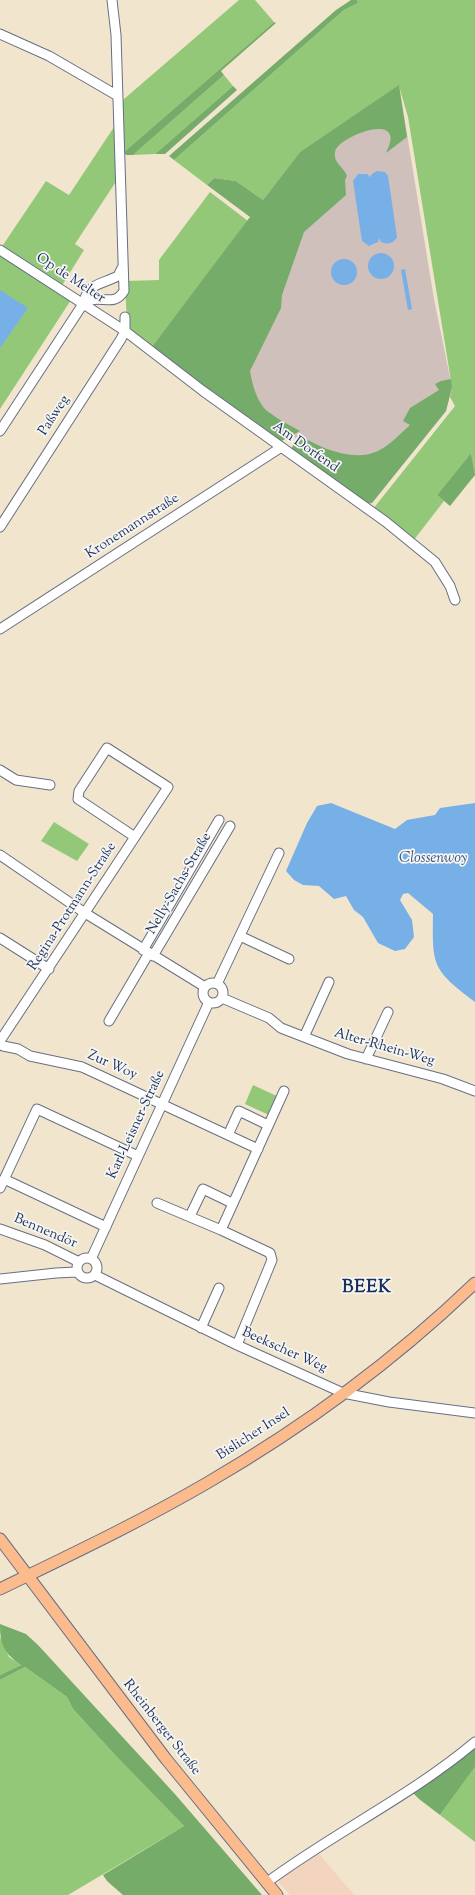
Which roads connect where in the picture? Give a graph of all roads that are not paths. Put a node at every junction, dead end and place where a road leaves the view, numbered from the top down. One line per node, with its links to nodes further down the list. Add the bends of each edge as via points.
1 (112, 0): 3 (street)
2 (0, 34): 3 (street, via 49,56)
3 (118, 96): 5 (street)
4 (0, 250): 6 (street, Op de Melter)
5 (122, 268): 6 (street, via 118,276 90,288); 6 (street, via 124,291 120,297 114,300 90,299)
6 (83, 304): 8 (street, Op de Melter); 9 (street)
7 (125, 317): 8 (street)
8 (125, 331): 10 (street, Am Dorfend); 11 (street, Paßweg)
9 (0, 431)
10 (280, 448): 12 (street, Am Dorfend, via 386,522 435,562 450,586); 13 (street, Kronemannstraße)
11 (0, 527)
12 (455, 600)
13 (0, 629)
14 (0, 770): 15 (street, via 16,780)
15 (50, 785)
16 (219, 820): 24 (street, Nelly-Sachs-Straße)
17 (230, 826): 24 (street, Nelly-Sachs-Straße)
18 (135, 837): 18 (street, Regina-Protmann-Straße, via 168,787 107,748 79,792 78,799); 21 (street, Regina-Protmann-Straße)
19 (279, 853): 22 (street)
20 (0, 855): 21 (street)
21 (85, 913): 24 (street); 26 (street, Regina-Protmann-Straße)
22 (240, 936): 25 (street); 28 (street)
23 (0, 938): 26 (street)
24 (148, 953): 29 (street); 33 (street)
25 (289, 960)
26 (49, 969): 35 (street, Regina-Protmann-Straße)
27 (329, 982): 34 (street)
28 (217, 984): 29 (street); 30 (street, via 222,989)
29 (205, 987): 31 (street, via 204,996)
30 (222, 998): 31 (street, via 218,1002); 34 (street, Alter-Rhein-Weg, via 270,1018 281,1028)
31 (209, 1002): 39 (street, Karl-Leisner-Straße)
32 (388, 1012): 36 (street)
33 (110, 1020)
34 (304, 1037): 36 (street, Alter-Rhein-Weg)
35 (1, 1045): 39 (street, Zur Woy, via 18,1049 30,1056 82,1067)
36 (366, 1059): 38 (street, Alter-Rhein-Weg, via 443,1079)
37 (284, 1091): 40 (street)
38 (475, 1092)
39 (162, 1104): 41 (street, Zur Woy); 43 (street, Karl-Leisner-Straße)
40 (268, 1125): 41 (street, via 239,1111); 42 (street)
41 (228, 1135): 42 (street, Zur Woy)
42 (258, 1149): 47 (street)
43 (138, 1156): 44 (street, via 37,1109); 49 (street, Karl-Leisner-Straße)
44 (4, 1179): 45 (street); 49 (street)
45 (0, 1188)
46 (157, 1203): 48 (street)
47 (232, 1203): 48 (street, via 203,1190); 51 (street)
48 (190, 1216): 51 (street)
49 (106, 1227): 52 (street, Karl-Leisner-Straße)
50 (0, 1228): 53 (street, Bennendör, via 45,1245)
51 (221, 1230): 60 (street, via 270,1253 272,1260)
52 (91, 1259): 53 (street, via 84,1258); 55 (street, via 98,1269)
53 (79, 1262): 54 (street)
54 (78, 1272): 55 (street, via 86,1278); 56 (street)
55 (95, 1275): 59 (street, Beekscher Weg)
56 (0, 1279)
57 (475, 1283): 61 (main road, Bislicher Insel, via 423,1330)
58 (219, 1288): 59 (street)
59 (201, 1328): 60 (street, Beekscher Weg)
60 (237, 1345): 61 (street, Beekscher Weg)
61 (343, 1393): 62 (street, Beekscher Weg, via 389,1402); 64 (main road, Bislicher Insel, via 277,1439 208,1482 114,1534)
62 (475, 1413)
63 (0, 1539): 64 (main road, Rheinberger Straße)
64 (26, 1576): 65 (main road, Bislicher Insel); 67 (main road, Rheinberger Straße, via 166,1759)
65 (0, 1589)
66 (475, 1742): 67 (street, via 441,1769 312,1850)
67 (266, 1883): 68 (main road, Rheinberger Straße)
68 (277, 1895)

